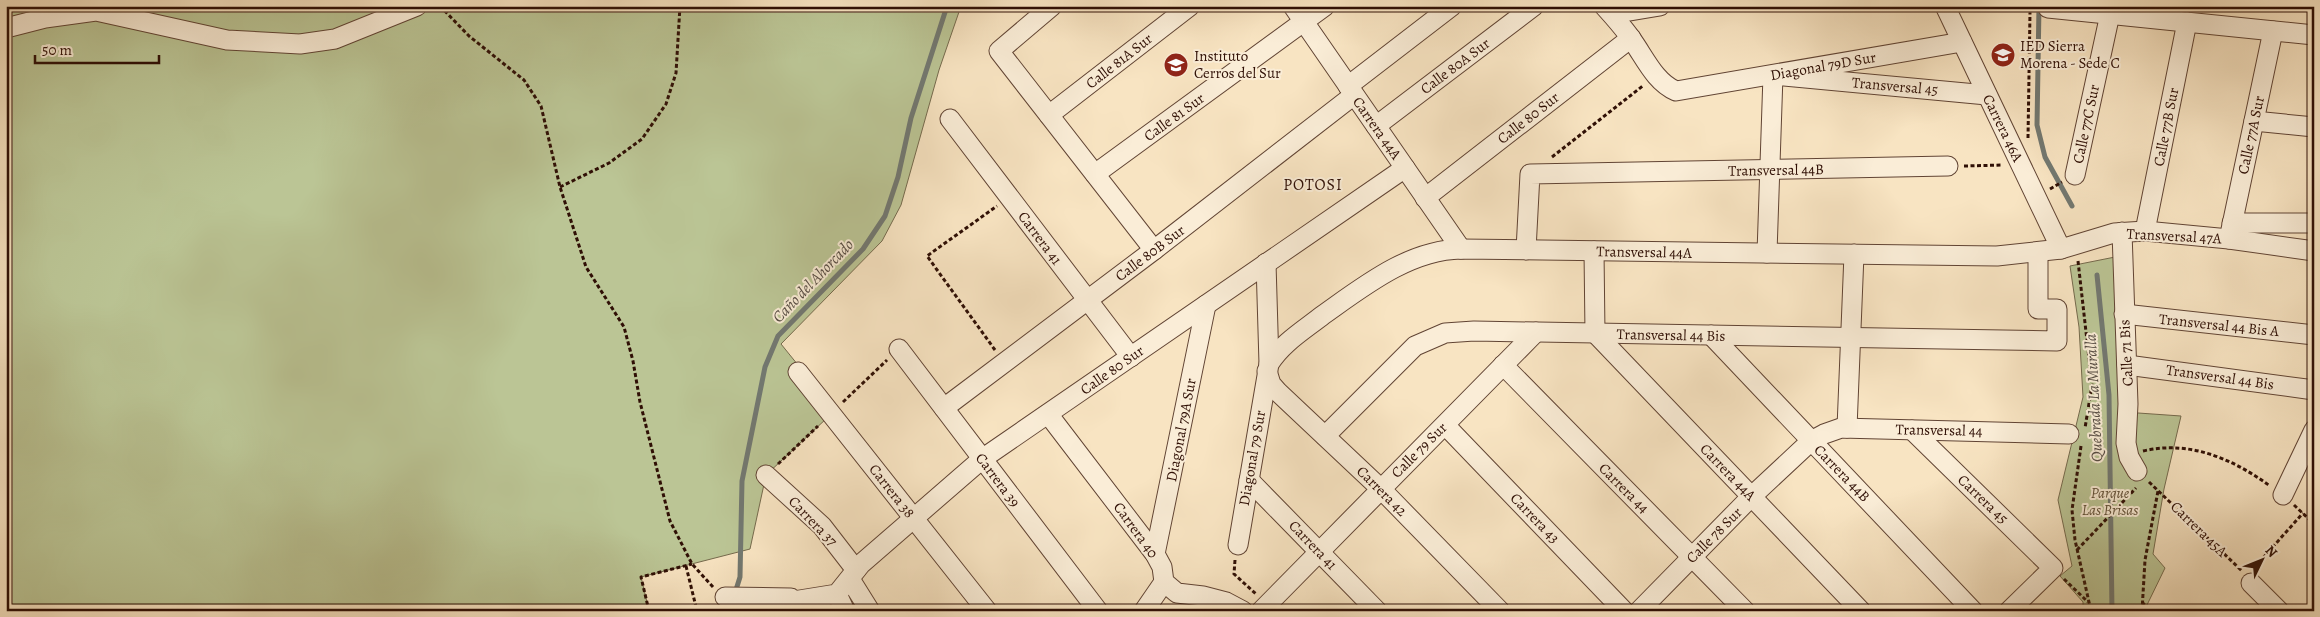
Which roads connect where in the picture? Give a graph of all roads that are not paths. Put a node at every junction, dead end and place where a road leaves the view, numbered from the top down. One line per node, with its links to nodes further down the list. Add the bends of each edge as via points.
1 (418, 6): 15 (street, via 336,39 300,44 227,40 96,11 45,18)
2 (1052, 6): 23 (street, via 999,51)
3 (1190, 6): 23 (street, Calle 81A Sur)
4 (1293, 6): 13 (street, Carrera 44A)
5 (1325, 6): 13 (street, Calle 81 Sur)
6 (1452, 6): 21 (street, Calle 80B Sur)
7 (1534, 6): 26 (street, Calle 80A Sur)
8 (1660, 6): 11 (street)
9 (1945, 6): 19 (street, Carrera 46A)
10 (2039, 7): 12 (street)
11 (1608, 10): 18 (street)
12 (2110, 14): 14 (street); 32 (street, Calle 77C Sur)
13 (1304, 22): 21 (street, Carrera 44A); 31 (street, Calle 81 Sur)
14 (2188, 22): 16 (street); 35 (street, Calle 77B Sur)
15 (6, 28)
16 (2273, 31): 17 (street); 25 (street, Calle 77A Sur)
17 (2314, 35)
18 (1631, 38): 20 (street, Diagonal 79D Sur, via 1656,76 1668,88 1683,90); 33 (street, Calle 80 Sur)
19 (1962, 42): 20 (street, Diagonal 79D Sur); 22 (street, Carrera 46A)
20 (1773, 75): 22 (street, Transversal 45); 30 (street)
21 (1351, 90): 26 (street, Carrera 44A); 39 (street, Calle 80B Sur)
22 (1987, 95): 41 (street, Carrera 46A)
23 (1048, 115): 31 (street)
24 (950, 119): 48 (street, Carrera 41)
25 (2254, 121): 27 (street); 36 (street, Calle 77A Sur)
26 (1376, 126): 29 (street, Carrera 44A)
27 (2314, 127)
28 (1948, 166): 30 (street, Transversal 44B)
29 (1405, 168): 33 (street, Carrera 44A); 47 (street, Calle 80 Sur)
30 (1770, 170): 40 (street, Transversal 44B, via 1530,174); 44 (street)
31 (1095, 174): 39 (street)
32 (2075, 175)
33 (1425, 198): 38 (street, Carrera 44A)
34 (2314, 223): 36 (street, Transversal 47A)
35 (2145, 231): 36 (street, Transversal 47A); 37 (street, Transversal 47A)
36 (2231, 231): 43 (street)
37 (2122, 232): 41 (street, Transversal 47A); 50 (street, Calle 71 Bis)
38 (1461, 249): 40 (street, Transversal 44A); 60 (street, Transversal 44A, via 1422,256 1376,279 1289,341)
39 (1154, 250): 48 (street, Calle 80B Sur)
40 (1526, 250): 42 (street, Transversal 44A)
41 (2061, 250): 45 (street, Transversal 44A)
42 (1594, 251): 44 (street, Transversal 44A); 52 (street)
43 (2314, 251)
44 (1767, 253): 46 (street, Transversal 44A)
45 (2038, 253): 46 (street, Transversal 44A, via 1997,256); 55 (street, Transversal 44 Bis, via 2038,309 2058,309 2057,341)
46 (1854, 254): 55 (street)
47 (1266, 264): 49 (street, Calle 80 Sur); 60 (street, Diagonal 79 Sur)
48 (1088, 300): 57 (street, Carrera 41); 63 (street, Calle 80B Sur)
49 (1206, 305): 57 (street, Calle 80 Sur); 82 (street, Diagonal 79A Sur)
50 (2124, 314): 54 (street, Transversal 44 Bis A); 58 (street, Calle 71 Bis)
51 (1536, 332): 52 (street, Transversal 44 Bis); 59 (street, Calle 79 Sur); 70 (street, Transversal 44 Bis, via 1445,333 1415,346)
52 (1595, 333): 53 (street, Transversal 44 Bis); 78 (street, Carrera 44A)
53 (1711, 335): 55 (street, Transversal 44 Bis); 71 (street, Carrera 44B)
54 (2314, 335)
55 (1850, 338): 66 (street)
56 (899, 350): 63 (street, Carrera 39)
57 (1131, 357): 64 (street, Calle 80 Sur)
58 (2127, 364): 62 (street, Transversal 44 Bis); 73 (street, Calle 71 Bis, via 2126,444)
59 (1503, 365): 65 (street, Calle 79 Sur); 83 (street, Carrera 44)
60 (1268, 367): 70 (street, Carrera 42, via 1271,384); 75 (street, Diagonal 79 Sur)
61 (798, 372): 79 (street, Carrera 38)
62 (2314, 390)
63 (944, 408): 72 (street, Carrera 39)
64 (1048, 414): 72 (street, Calle 80 Sur); 82 (street, Carrera 40)
65 (1445, 424): 76 (street, Calle 79 Sur); 99 (street, Carrera 43)
66 (1846, 428): 67 (street, Transversal 44); 71 (street, Transversal 44, via 1831,431)
67 (1912, 430): 69 (street, Transversal 44); 104 (street, Carrera 45, via 2053,568)
68 (2314, 430): 77 (street)
69 (2069, 434)
70 (1325, 436): 76 (street, Carrera 42)
71 (1812, 441): 78 (street, Calle 78 Sur); 103 (street, Carrera 44B)
72 (982, 459): 79 (street, Calle 80 Sur); 94 (street, Carrera 39)
73 (2133, 464)
74 (766, 475): 84 (street, Carrera 37, via 822,526)
75 (1249, 480): 80 (street, Diagonal 79 Sur); 81 (street, Carrera 41)
76 (1381, 489): 81 (street, Calle 79 Sur); 98 (street, Carrera 42)
77 (2283, 495)
78 (1751, 497): 83 (street, Calle 78 Sur); 102 (street, Carrera 44A)
79 (914, 518): 84 (street, Calle 80 Sur); 93 (street, Carrera 38)
80 (1238, 545)
81 (1319, 552): 90 (street, Calle 79 Sur); 97 (street, Carrera 41)
82 (1155, 554): 86 (street, Carrera 40, via 1162,567)
83 (1692, 557): 100 (street, Calle 78 Sur); 101 (street, Carrera 44)
84 (853, 575): 89 (street, Calle 80 Sur); 92 (street, Carrera 37)
85 (2249, 580): 105 (street)
86 (1164, 582): 95 (street); 96 (street, via 1177,593 1226,602)
87 (725, 597): 88 (street)
88 (807, 598): 89 (street, via 826,597); 91 (street, via 781,603)
89 (841, 602)
90 (1264, 607)
91 (772, 611)
92 (870, 611)
93 (986, 611)
94 (1098, 611)
95 (1144, 611)
96 (1243, 611)
97 (1377, 611)
98 (1500, 611)
99 (1624, 611)
100 (1639, 611)
101 (1745, 611)
102 (1861, 611)
103 (1974, 611)
104 (2009, 611)
105 (2279, 611)

